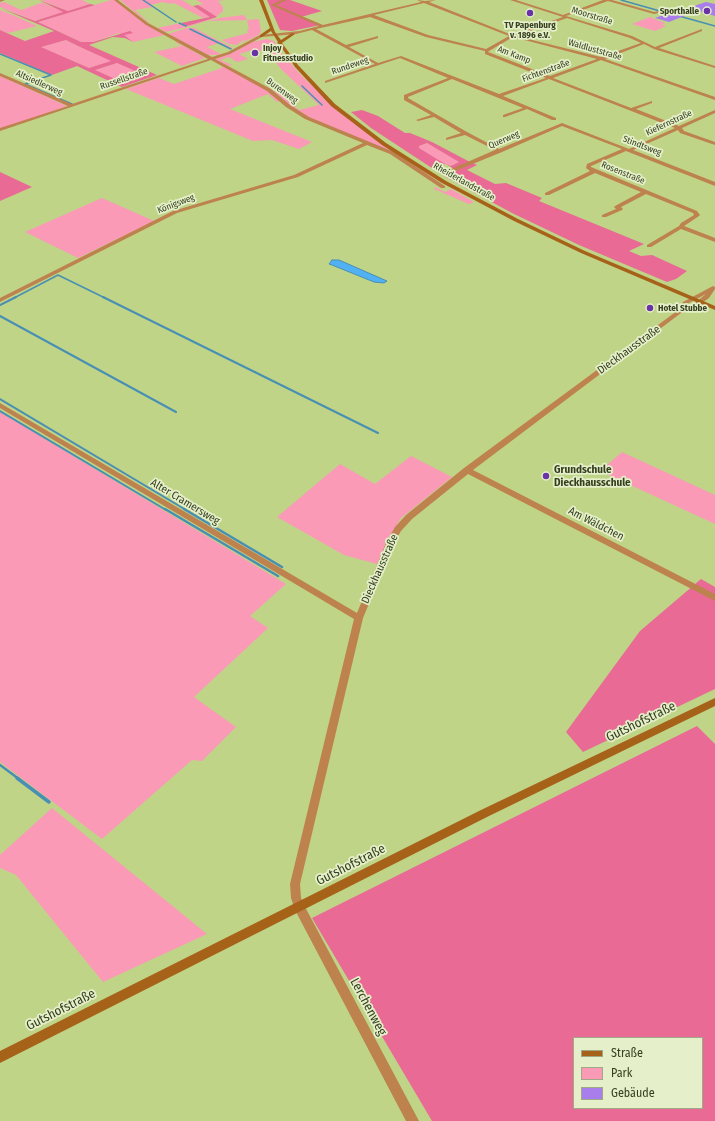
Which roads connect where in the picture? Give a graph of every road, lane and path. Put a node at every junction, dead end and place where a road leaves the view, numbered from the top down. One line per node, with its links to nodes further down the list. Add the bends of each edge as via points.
1 (3, 0): 9 (street)
2 (116, 0): 30 (street, Burenweg, via 147,24)
3 (261, 0): 15 (main road, Rheiderlandstraße)
4 (285, 0): 14 (street, via 273,5)
5 (419, 0): 10 (street, Waldluststraße)
6 (434, 0): 10 (street, Russellstraße)
7 (512, 0): 13 (street, Moorstraße)
8 (607, 0): 11 (street); 13 (street)
9 (0, 1)
10 (425, 2): 12 (street, Russellstraße); 22 (street, Waldluststraße)
11 (658, 12)
12 (369, 15): 14 (street, Russellstraße); 29 (street, Am Kamp, via 426,36)
13 (565, 16): 22 (street); 26 (street, Moorstraße, via 631,36)
14 (322, 26): 16 (street, Russellstraße)
15 (271, 28): 20 (main road); 21 (main road, Rheiderlandstraße)
16 (312, 29): 18 (street, Russellstraße); 27 (street, Rundeweg)
17 (701, 30): 28 (street)
18 (300, 32): 19 (street, Russellstraße); 21 (street, Russellstraße)
19 (293, 34): 21 (street, Russellstraße); 25 (main road)
20 (261, 36): 21 (street, Russellstraße); 24 (street, Russellstraße)
21 (275, 36): 24 (street, Russellstraße); 25 (main road, Rheiderlandstraße)
22 (512, 36): 29 (street); 31 (street, Waldluststraße)
23 (377, 38): 27 (street, Rundeweg)
24 (251, 40): 30 (street, Russellstraße, via 233,51)
25 (279, 43): 69 (main road, Rheiderlandstraße, via 296,66 333,105 413,163 516,220)
26 (644, 43): 28 (street, Moorstraße); 31 (street, Fichtenstraße)
27 (345, 47): 32 (street, Rundeweg)
28 (655, 48): 33 (street, Moorstraße)
29 (488, 50): 36 (street, Am Kamp, via 486,53)
30 (210, 58): 41 (street, Russellstraße); 54 (street, Burenweg, via 269,90 308,118)
31 (602, 59): 36 (street, Fichtenstraße); 39 (street, Waldluststraße)
32 (378, 64): 35 (street, Rundeweg, via 398,57); 37 (street, Rundeweg)
33 (715, 67)
34 (0, 74): 41 (street, Altsiedlerweg)
35 (451, 78): 38 (street); 45 (street, via 406,96 406,99)
36 (551, 78): 38 (street, Fichtenstraße); 43 (street, Am Kamp)
37 (327, 82)
38 (499, 96): 42 (street)
39 (715, 99)
40 (650, 102): 43 (street)
41 (72, 106): 51 (street, Russellstraße)
42 (526, 108): 46 (street); 47 (street)
43 (632, 109): 50 (street, Am Kamp)
44 (715, 111): 50 (street, Kiefernstraße)
45 (434, 116): 48 (street); 52 (street)
46 (505, 116)
47 (554, 119)
48 (418, 120)
49 (562, 124): 56 (street, Stindtsweg); 57 (street, Querweg)
50 (680, 128): 55 (street, Am Kamp, via 682,132); 56 (street, Kiefernstraße)
51 (0, 130)
52 (465, 133): 53 (street); 57 (street)
53 (448, 139)
54 (367, 143): 61 (street, Burenweg, via 392,153); 70 (street, Königsweg, via 296,176 175,212)
55 (715, 144)
56 (629, 150): 59 (street, Rosenstraße, via 589,165 588,168); 60 (street, Stindtsweg)
57 (500, 151): 58 (street, Querweg)
58 (451, 171)
59 (594, 171): 62 (street, Rosenstraße); 63 (street, Rosenstraße)
60 (715, 184)
61 (443, 187)
62 (646, 192): 64 (street, Rosenstraße); 65 (street, Rosenstraße, via 695,212 697,215)
63 (547, 194)
64 (604, 216)
65 (681, 227): 66 (street); 67 (street, Rosenstraße)
66 (715, 240)
67 (649, 246)
68 (714, 287): 69 (street, Dieckhausstraße); 71 (street, Dieckhausstraße)
69 (692, 299): 71 (main road, Rheiderlandstraße); 73 (street, Dieckhausstraße, via 685,303)
70 (0, 300)
71 (700, 302): 72 (main road, Rheiderlandstraße); 73 (street, Dieckhausstraße)
72 (715, 308)
73 (680, 312): 75 (street, Dieckhausstraße)
74 (0, 405): 77 (street, Alter Cramersweg)
75 (467, 470): 76 (street, Am Wäldchen); 77 (street, Dieckhausstraße, via 398,529)
76 (715, 598)
77 (359, 618): 79 (street, Dieckhausstraße, via 295,884)
78 (715, 702): 79 (main road, Gutshofstraße, via 485,813)
79 (299, 907): 80 (main road, Gutshofstraße); 81 (street, Lerchenweg)
80 (0, 1057)
81 (413, 1121)

